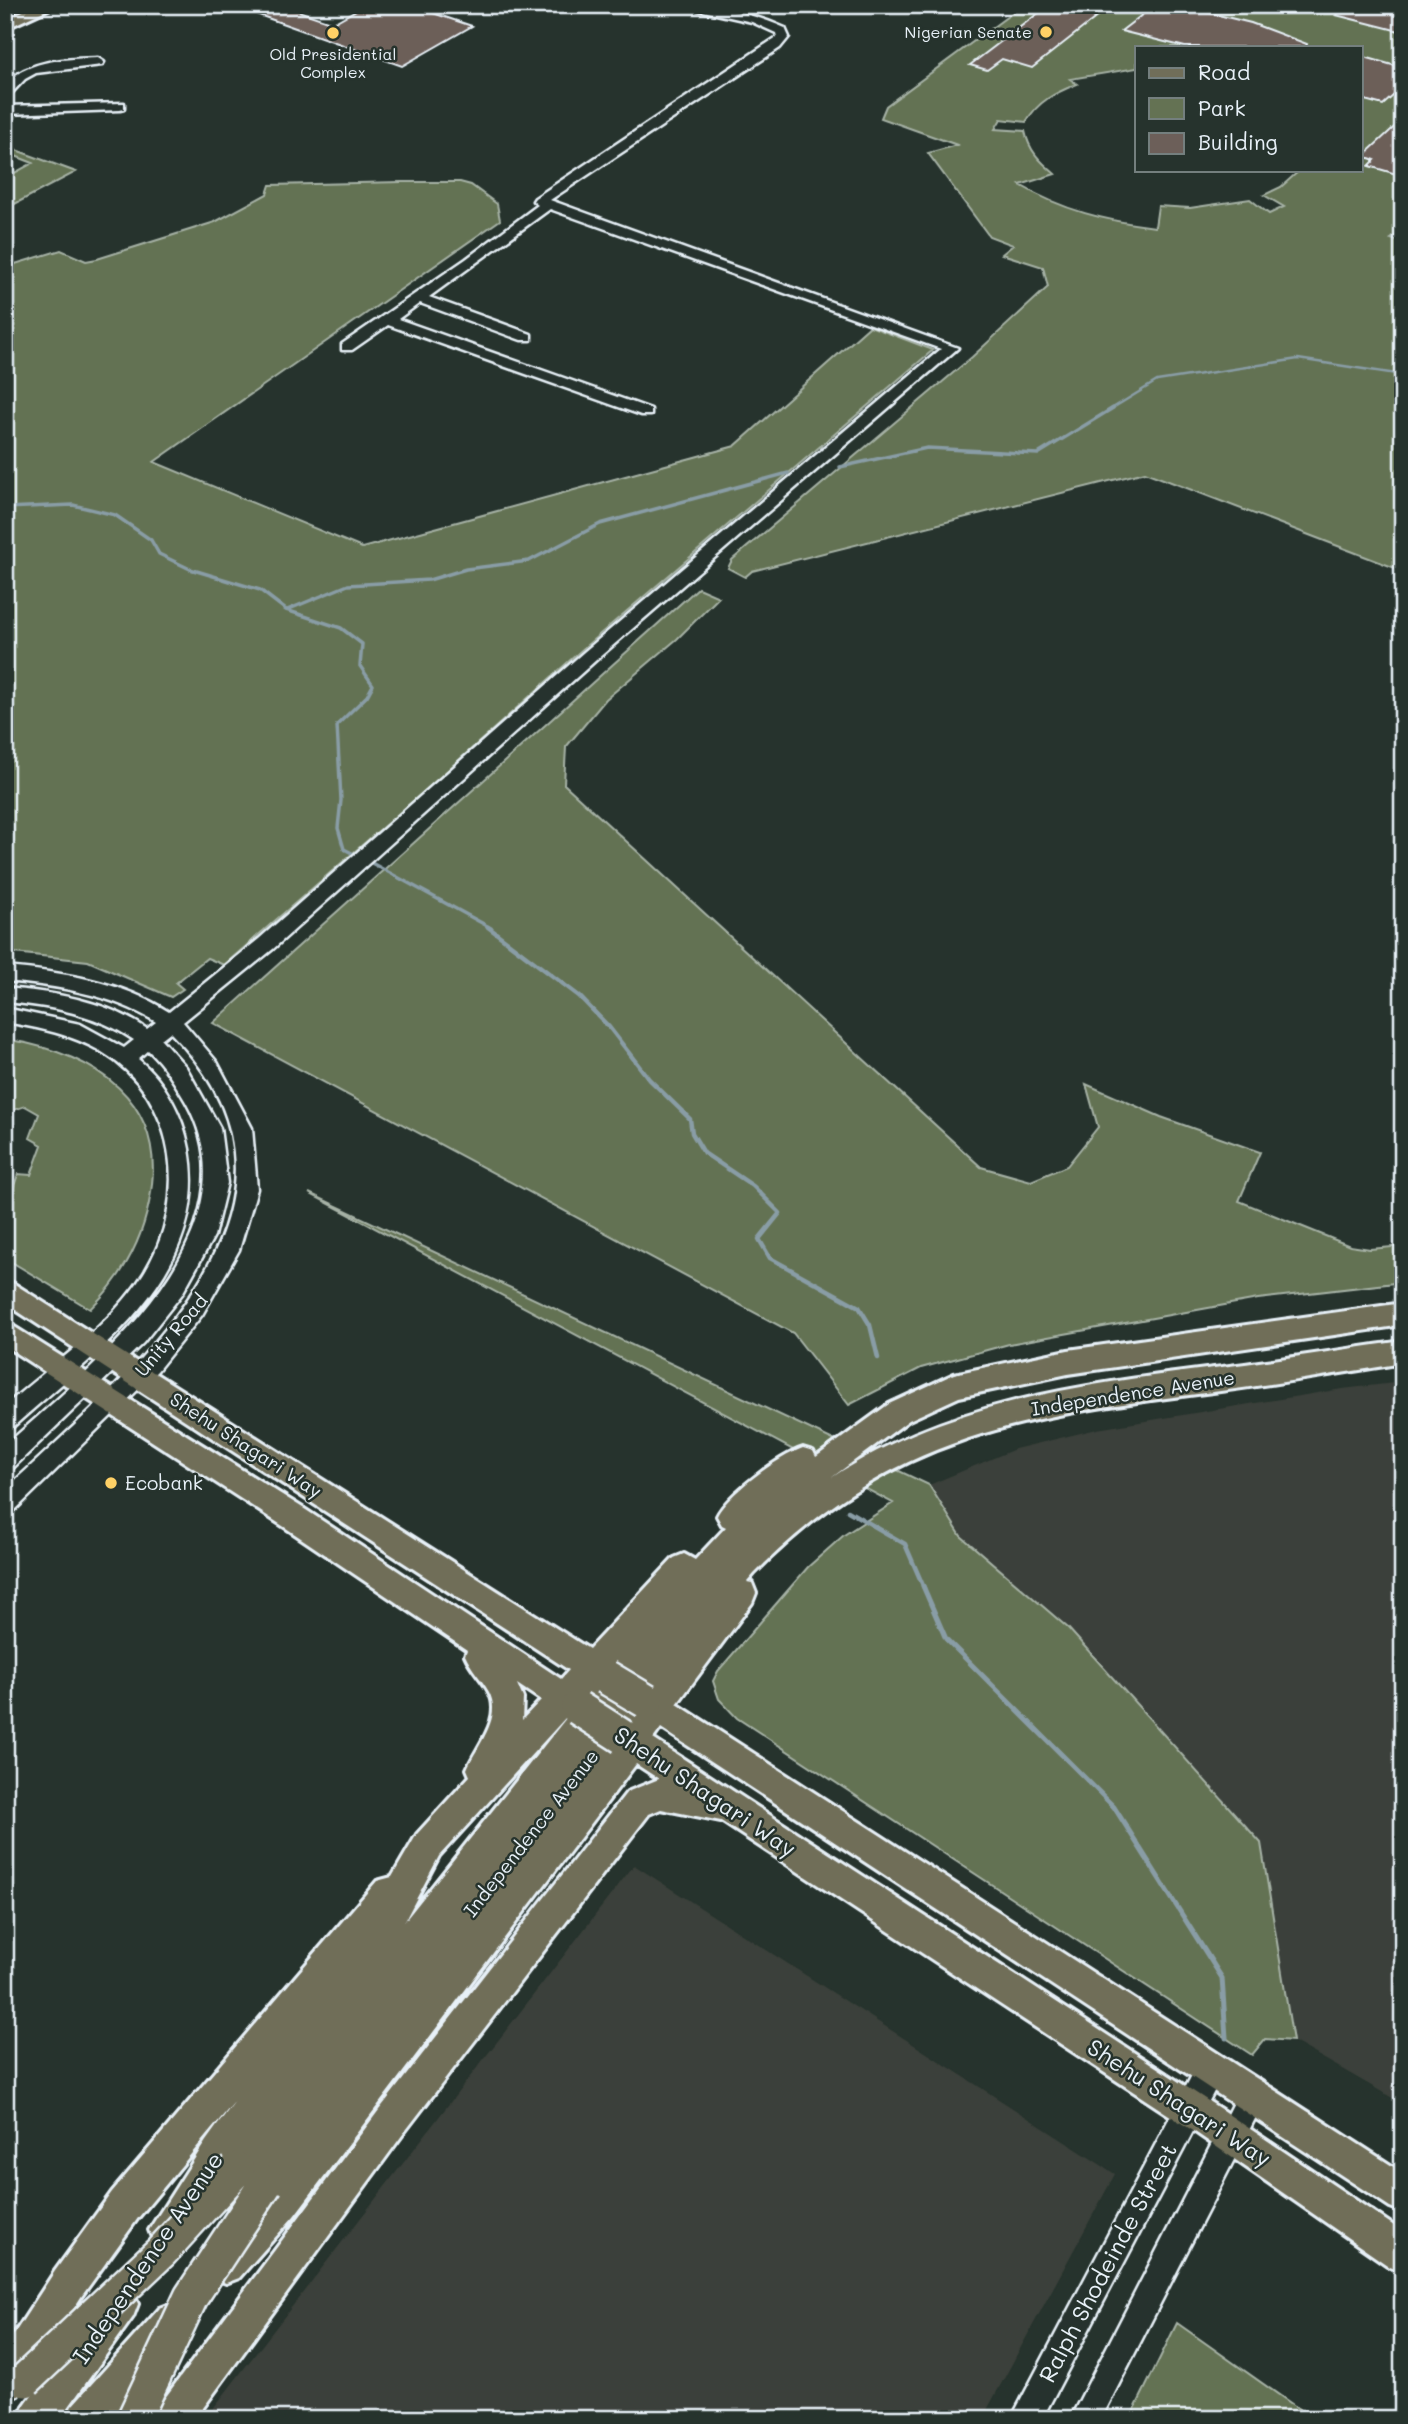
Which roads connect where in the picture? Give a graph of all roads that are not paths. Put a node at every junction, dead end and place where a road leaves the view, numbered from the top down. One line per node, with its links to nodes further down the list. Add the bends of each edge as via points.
1 (22, 5): 4 (main road)
2 (50, 5): 5 (main road)
3 (682, 5): 10 (street, via 755,19 781,31 782,37 540,201)
4 (5, 12)
5 (5, 25)
6 (98, 62): 7 (street, via 41,66 9,86)
7 (5, 96)
8 (120, 106): 9 (street)
9 (7, 116)
10 (548, 204): 11 (street); 19 (street, via 951,348 619,630)
11 (419, 298): 12 (street); 13 (street)
12 (384, 320): 14 (street); 15 (street)
13 (527, 337)
14 (347, 347)
15 (646, 412)
16 (5, 974): 19 (street, Unity Road, via 66,982 109,994)
17 (5, 995): 20 (street, Unity Road, via 94,1013)
18 (5, 1015): 21 (street, Unity Road, via 73,1029)
19 (172, 1023): 20 (street); 27 (street, Unity Road, via 222,1082 232,1101 245,1147 244,1203 213,1284 192,1316)
20 (149, 1040): 21 (street); 25 (street, Unity Road, via 203,1108 216,1165 210,1217 185,1275 167,1301)
21 (125, 1058): 25 (street, Unity Road, via 168,1108 177,1129 184,1177 165,1252)
22 (5, 1289): 25 (main road, Shehu Shagari Way)
23 (1403, 1314): 30 (main road, Independence Avenue, via 1025,1369 954,1386)
24 (5, 1332): 28 (main road, Shehu Shagari Way)
25 (101, 1352): 27 (main road, Shehu Shagari Way); 28 (street, Unity Road)
26 (1403, 1352): 32 (main road, Independence Avenue, via 1076,1398)
27 (138, 1375): 29 (street, Unity Road); 36 (main road, Shehu Shagari Way)
28 (74, 1377): 29 (main road, Shehu Shagari Way); 31 (street, Unity Road); 33 (street, Unity Road)
29 (111, 1402): 34 (street, Unity Road); 35 (main road, Shehu Shagari Way, via 296,1519)
30 (899, 1412): 36 (main road, via 829,1444 768,1485 706,1542); 48 (main road, Independence Avenue, via 769,1508 702,1572 431,1913)
31 (5, 1420)
32 (938, 1435): 38 (main road, via 824,1516 763,1570); 48 (main road, Independence Avenue, via 804,1512 732,1577)
33 (5, 1461)
34 (5, 1505)
35 (461, 1632): 37 (main road, Shehu Shagari Way); 41 (main road, via 497,1672 509,1707 499,1741)
36 (599, 1672): 37 (main road, Independence Avenue); 38 (main road, Shehu Shagari Way, bridge)
37 (571, 1703): 39 (main road, Shehu Shagari Way, bridge); 41 (main road, Independence Avenue)
38 (652, 1705): 39 (main road); 43 (main road, Shehu Shagari Way)
39 (628, 1740): 40 (main road, Shehu Shagari Way); 54 (main road, Independence Avenue, via 281,2203)
40 (733, 1811): 45 (main road, Shehu Shagari Way); 50 (main road, via 661,1794 638,1803 391,2122)
41 (457, 1812): 42 (main road, Independence Avenue)
42 (428, 1846): 46 (main road); 53 (main road, Independence Avenue, via 372,1947 218,2153 127,2294)
43 (1210, 2070): 44 (main road, Shehu Shagari Way); 45 (street, Ralph Shodeinde Street)
44 (1251, 2097): 47 (street); 49 (main road, Shehu Shagari Way)
45 (1190, 2108): 47 (main road, Shehu Shagari Way); 57 (street, Ralph Shodeinde Street)
46 (188, 2130): 52 (main road, via 68,2284)
47 (1231, 2135): 51 (main road, Shehu Shagari Way); 58 (street)
48 (252, 2176): 52 (main road, bridge, via 199,2217 163,2255); 55 (main road, Independence Avenue, bridge)
49 (1403, 2194)
50 (314, 2230): 56 (main road)
51 (1403, 2255)
52 (12, 2383)
53 (37, 2419)
54 (85, 2419)
55 (134, 2419)
56 (172, 2419)
57 (1026, 2419)
58 (1085, 2419)

